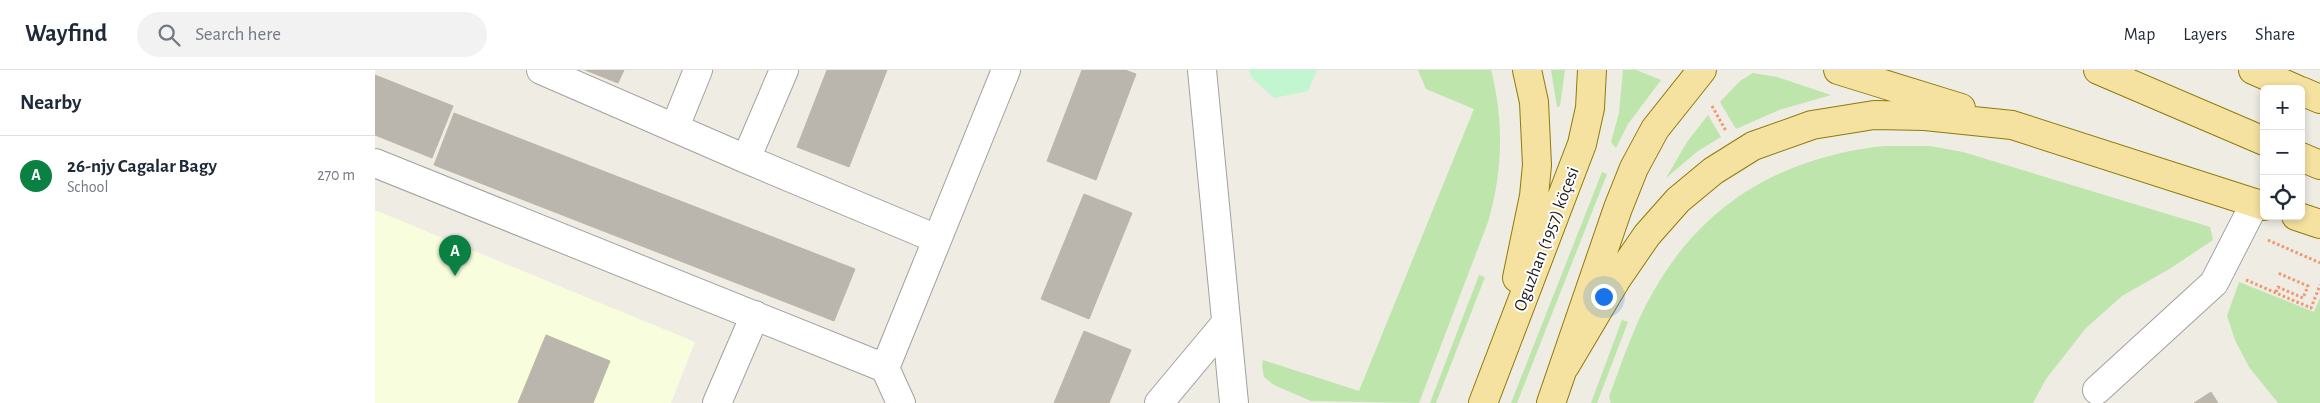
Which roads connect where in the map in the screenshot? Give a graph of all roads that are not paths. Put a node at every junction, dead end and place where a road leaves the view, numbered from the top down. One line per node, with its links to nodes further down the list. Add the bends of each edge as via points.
1 (541, 70): 16 (lane)
2 (698, 70): 16 (lane)
3 (783, 70): 18 (lane)
4 (1006, 70): 25 (lane)
5 (1202, 70): 27 (lane)
6 (1527, 70): 28 (main road, via 1534,102 1537,165 1534,196)
7 (1592, 70): 28 (main road, Oguzhan (1957) köçesi, via 1590,108 1582,144)
8 (1702, 70): 29 (main road, via 1655,129 1634,168)
9 (1838, 70): 15 (main road)
10 (2098, 70): 17 (main road)
11 (2253, 70): 12 (main road)
12 (2287, 85)
13 (2305, 93): 14 (main road)
14 (2320, 99)
15 (2012, 125): 22 (main road); 29 (main road, via 1925,116 1874,115 1812,124 1753,146 1713,171 1678,200 1647,235)
16 (675, 127): 18 (lane)
17 (2260, 139)
18 (746, 159): 25 (lane)
19 (2305, 159): 21 (main road)
20 (375, 163): 26 (lane)
21 (2320, 165)
22 (2260, 204): 31 (lane, via 2214,284)
23 (2305, 219): 24 (main road)
24 (2320, 224)
25 (937, 239): 30 (lane)
26 (755, 315): 30 (lane); 32 (lane)
27 (1225, 324): 34 (lane); 35 (lane)
28 (1502, 355): 36 (main road, Oguzhan (1957) köçesi)
29 (1565, 366): 37 (main road)
30 (885, 368): 33 (lane)
31 (2097, 390)
32 (717, 403)
33 (901, 403)
34 (1159, 403)
35 (1234, 403)
36 (1483, 403)
37 (1551, 403)

